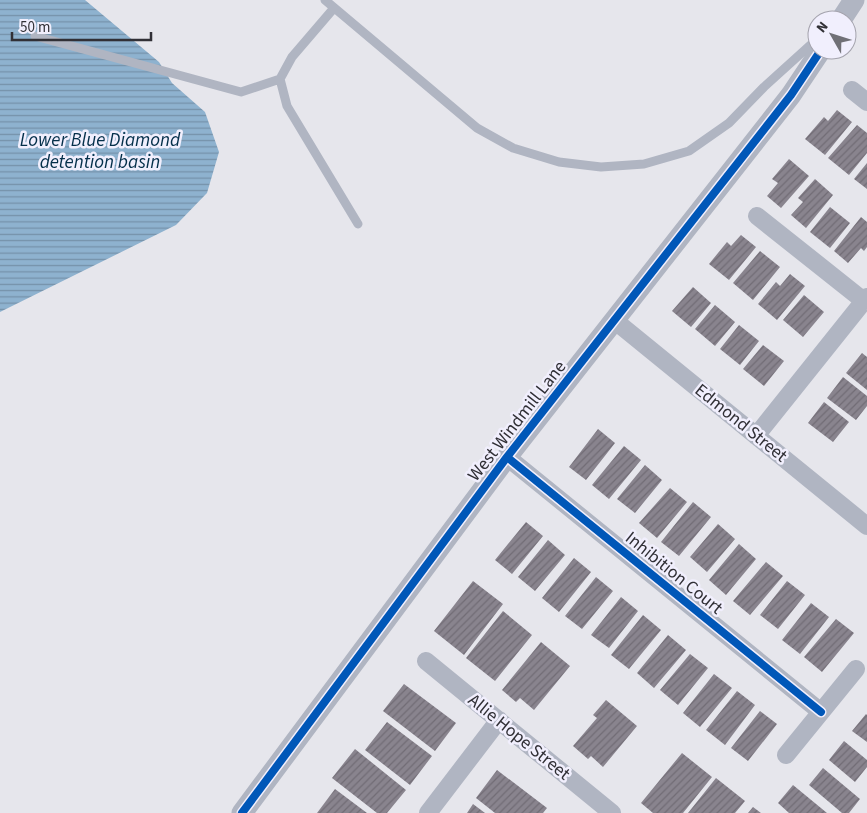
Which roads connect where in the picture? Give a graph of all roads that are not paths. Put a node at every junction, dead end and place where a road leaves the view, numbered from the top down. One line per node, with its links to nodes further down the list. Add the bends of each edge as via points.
1 (325, 0): 2 (lane)
2 (334, 8): 4 (lane, via 478,128 513,148 558,162 601,167 644,164 689,151 728,124); 6 (lane, via 292,57)
3 (35, 36): 6 (lane, via 241,92)
4 (807, 48)
5 (814, 60): 12 (street, West Windmill Lane)
6 (280, 79): 10 (lane, via 287,106)
7 (852, 90): 8 (street)
8 (867, 102)
9 (757, 216): 11 (street)
10 (358, 224)
11 (866, 299): 13 (street)
12 (614, 320): 13 (street, Edmond Street); 14 (street, West Windmill Lane)
13 (756, 436): 15 (street, Edmond Street)
14 (507, 457): 18 (street, Inhibition Court); 21 (street, West Windmill Lane)
15 (867, 526)
16 (426, 661): 19 (street, Allie Hope Street)
17 (856, 669): 18 (street)
18 (821, 712): 20 (street)
19 (499, 720): 22 (street); 23 (street, Allie Hope Street)
20 (786, 755)
21 (242, 813)
22 (428, 813)
23 (612, 813)

